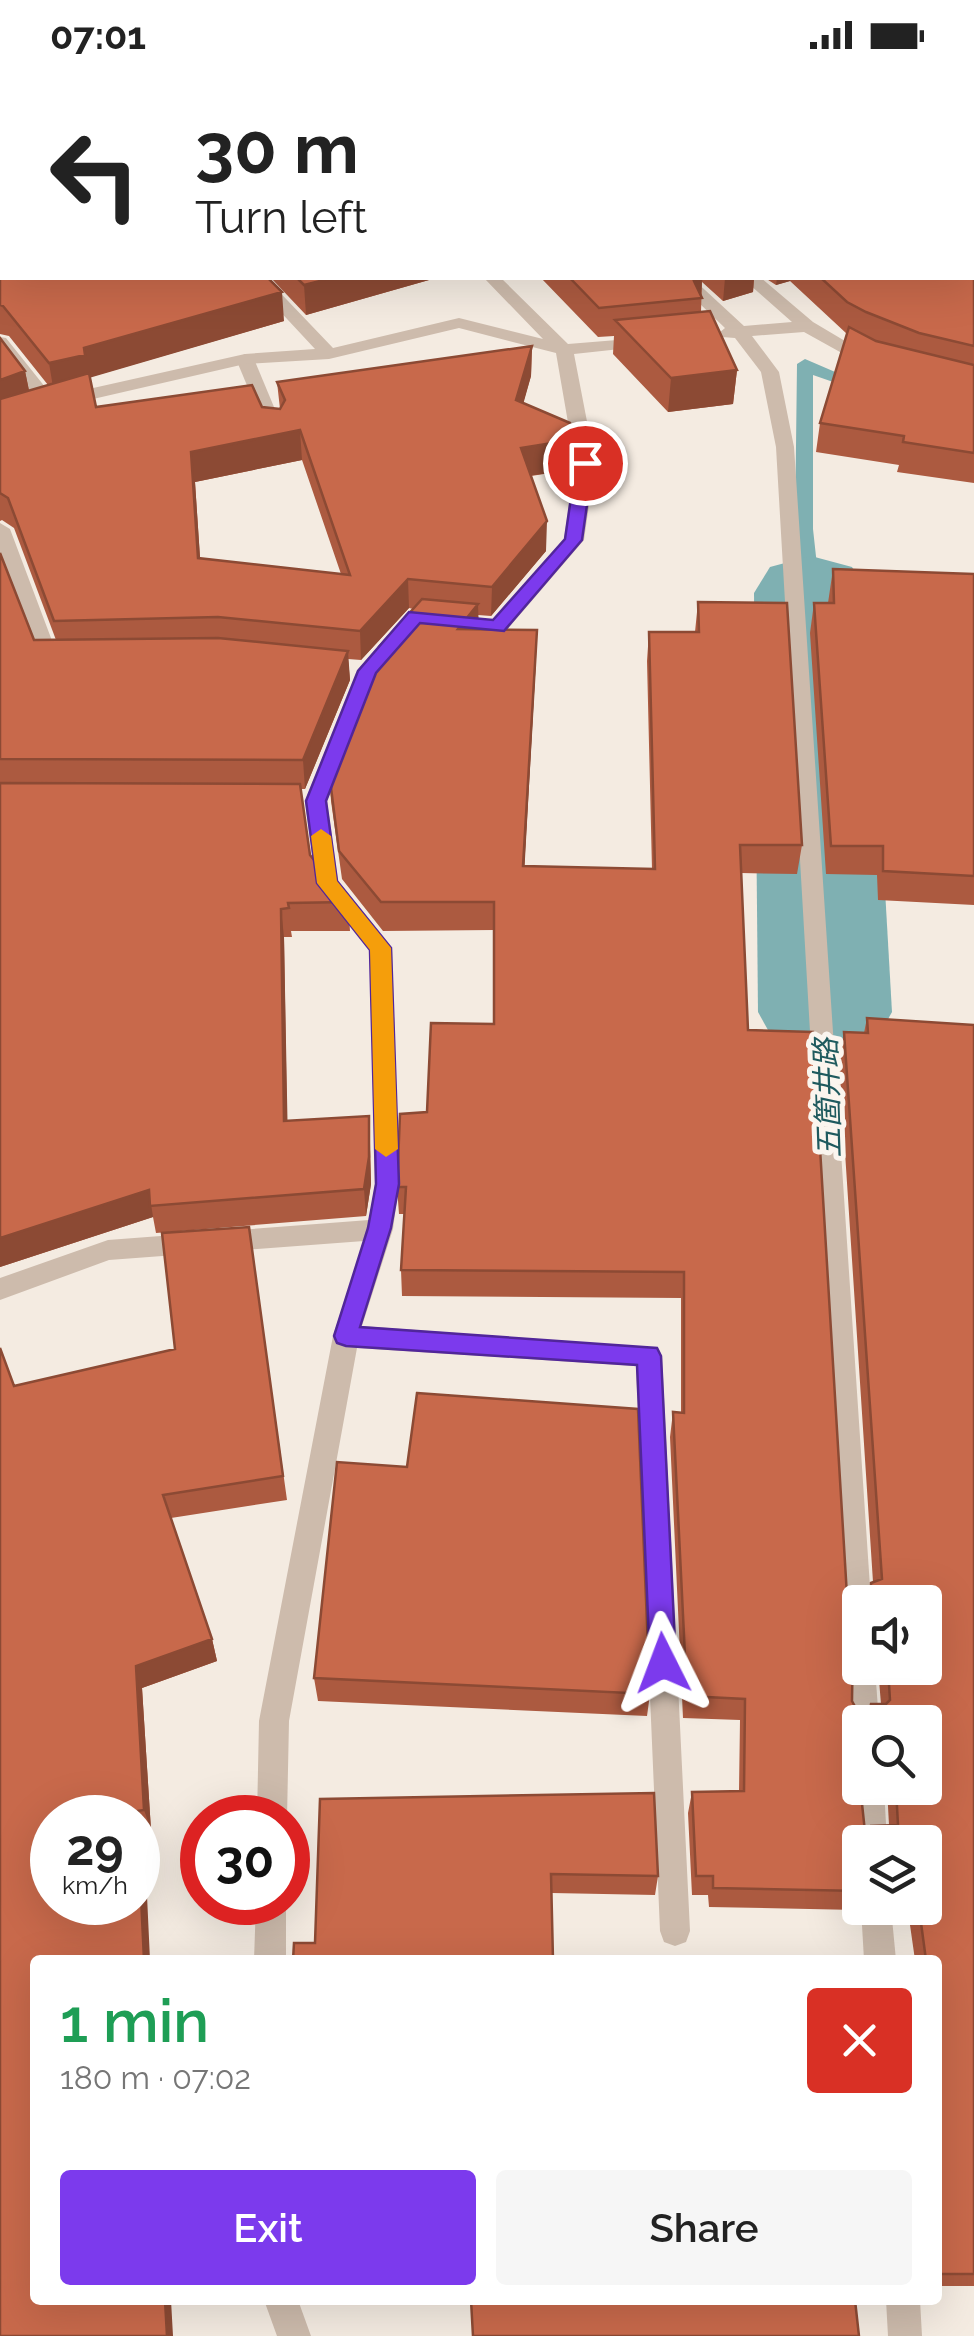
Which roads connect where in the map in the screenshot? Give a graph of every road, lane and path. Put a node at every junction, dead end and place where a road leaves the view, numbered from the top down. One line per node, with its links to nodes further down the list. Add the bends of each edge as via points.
1 (259, 280): 11 (street)
2 (494, 280): 10 (street)
3 (684, 280): 6 (street)
4 (753, 280): 5 (street)
5 (807, 326): 6 (street); 13 (street, via 866,361)
6 (740, 332): 7 (street); 22 (street, via 770,372 784,447)
7 (701, 336)
8 (662, 340): 10 (street)
9 (0, 342): 14 (street)
10 (564, 350): 11 (street, via 459,323); 19 (street, via 585,463 574,540 498,627 410,624 359,670 306,801 327,883 380,948 387,1184)
11 (329, 354): 12 (street)
12 (246, 359): 14 (street); 16 (street)
13 (897, 369)
14 (48, 404): 15 (street)
15 (0, 422)
16 (275, 432)
17 (0, 529): 18 (street, via 49,661)
18 (87, 660)
19 (380, 1228): 20 (street, via 108,1250); 21 (street)
20 (0, 1289)
21 (346, 1336): 23 (street, via 274,1721); 26 (street, via 649,1356)
22 (856, 1585)
23 (272, 1795)
24 (271, 1925): 27 (street)
25 (877, 1925): 28 (street)
26 (676, 1932)
27 (270, 1955)
28 (880, 1955)
29 (283, 2305): 31 (street)
30 (903, 2305): 32 (street)
31 (294, 2336)
32 (906, 2336)

